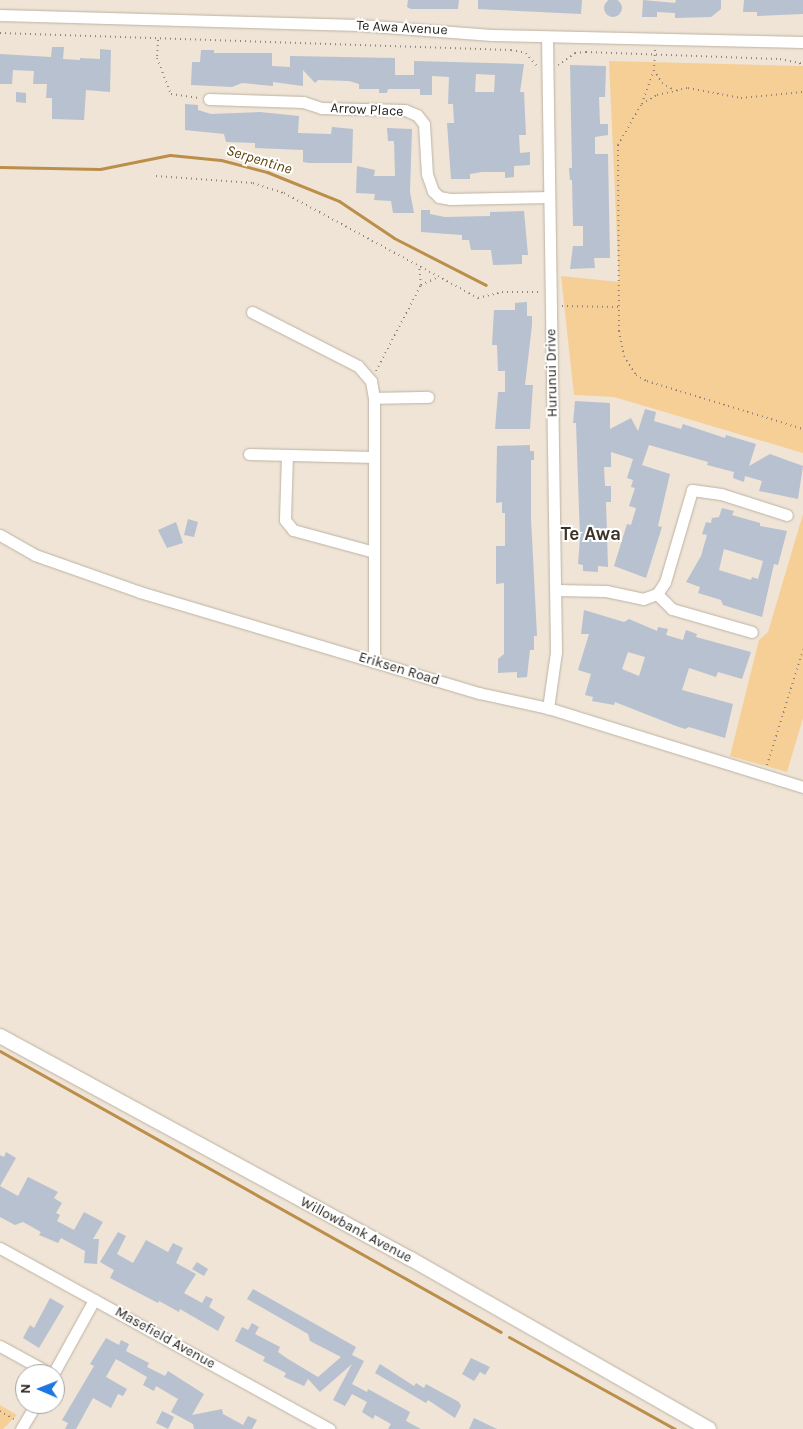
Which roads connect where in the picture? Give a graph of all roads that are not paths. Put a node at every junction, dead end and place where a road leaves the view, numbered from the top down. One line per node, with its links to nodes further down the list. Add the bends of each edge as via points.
1 (0, 15): 2 (street, Te Awa Avenue, via 360,26)
2 (547, 37): 3 (street, Te Awa Avenue); 5 (street, Hurunui Drive)
3 (803, 42)
4 (209, 99): 5 (street, Arrow Place, via 303,102 321,108 405,110 417,115 427,135 429,183 440,197)
5 (549, 197): 15 (street, Hurunui Drive)
6 (252, 312): 7 (street, via 358,366 371,381)
7 (374, 398): 8 (street); 11 (street)
8 (428, 398)
9 (249, 454): 10 (street)
10 (287, 455): 11 (street); 14 (street, via 285,520 293,530)
11 (374, 457): 14 (street)
12 (787, 515): 16 (street, via 720,494 692,490 665,582)
13 (0, 535): 18 (street, Eriksen Road, via 35,555 140,592)
14 (374, 552): 18 (street)
15 (556, 590): 16 (street, via 606,591 642,599); 19 (street, Hurunui Drive, via 555,673)
16 (657, 594): 17 (street, via 672,609)
17 (752, 632)
18 (374, 662): 19 (street, Eriksen Road, via 479,693)
19 (548, 708): 20 (street, Eriksen Road)
20 (803, 787)
21 (0, 1036): 30 (main road, Willowbank Avenue, via 350,1225)
22 (0, 1248): 23 (street, Masefield Avenue)
23 (94, 1300): 26 (street); 29 (street, Masefield Avenue)
24 (0, 1346): 25 (street)
25 (33, 1364)
26 (58, 1364)
27 (31, 1414): 28 (street)
28 (25, 1428)
29 (329, 1429)
30 (709, 1429)

